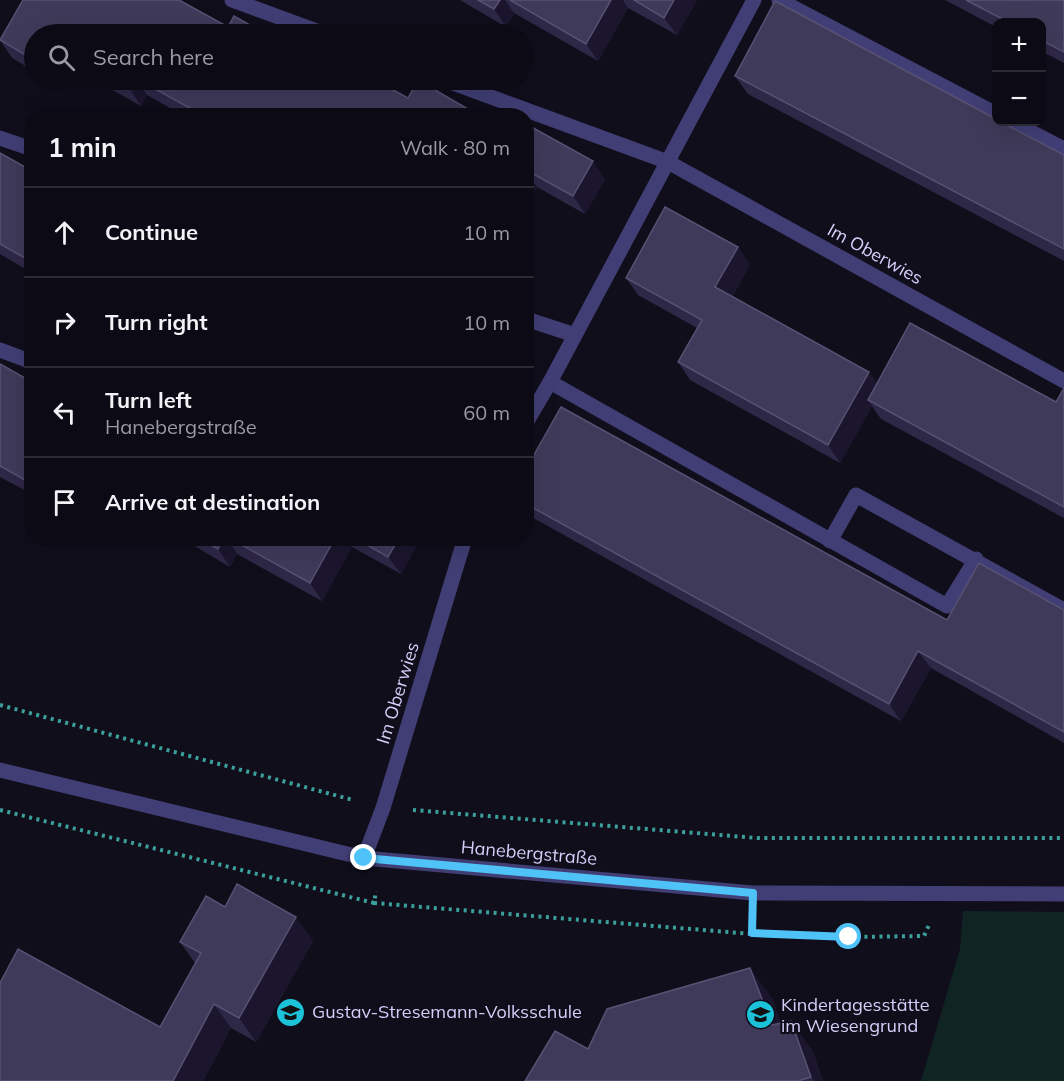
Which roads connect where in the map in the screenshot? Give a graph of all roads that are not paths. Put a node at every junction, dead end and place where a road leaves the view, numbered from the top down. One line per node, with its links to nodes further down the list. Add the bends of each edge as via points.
1 (232, 0): 4 (street)
2 (754, 0): 13 (street)
3 (779, 0): 7 (street)
4 (298, 24)
5 (472, 90): 6 (street, Im Oberwies)
6 (521, 108)
7 (992, 112)
8 (534, 113): 13 (street, Im Oberwies)
9 (1020, 126): 12 (street)
10 (0, 138): 11 (street)
11 (24, 146)
12 (1064, 149)
13 (668, 162): 15 (street); 18 (street, Im Oberwies)
14 (534, 322): 15 (street)
15 (575, 335): 19 (street)
16 (0, 350): 17 (street)
17 (24, 359)
18 (1064, 381)
19 (550, 382): 20 (street); 21 (street)
20 (534, 409)
21 (830, 541): 23 (street, via 856,495); 23 (street, via 947,606)
22 (463, 546): 26 (street, Im Oberwies, via 383,808)
23 (976, 559): 24 (street)
24 (1064, 610)
25 (0, 770): 26 (street, Hanebergstraße)
26 (364, 858): 27 (street, Hanebergstraße, via 753,893)
27 (1064, 894)

